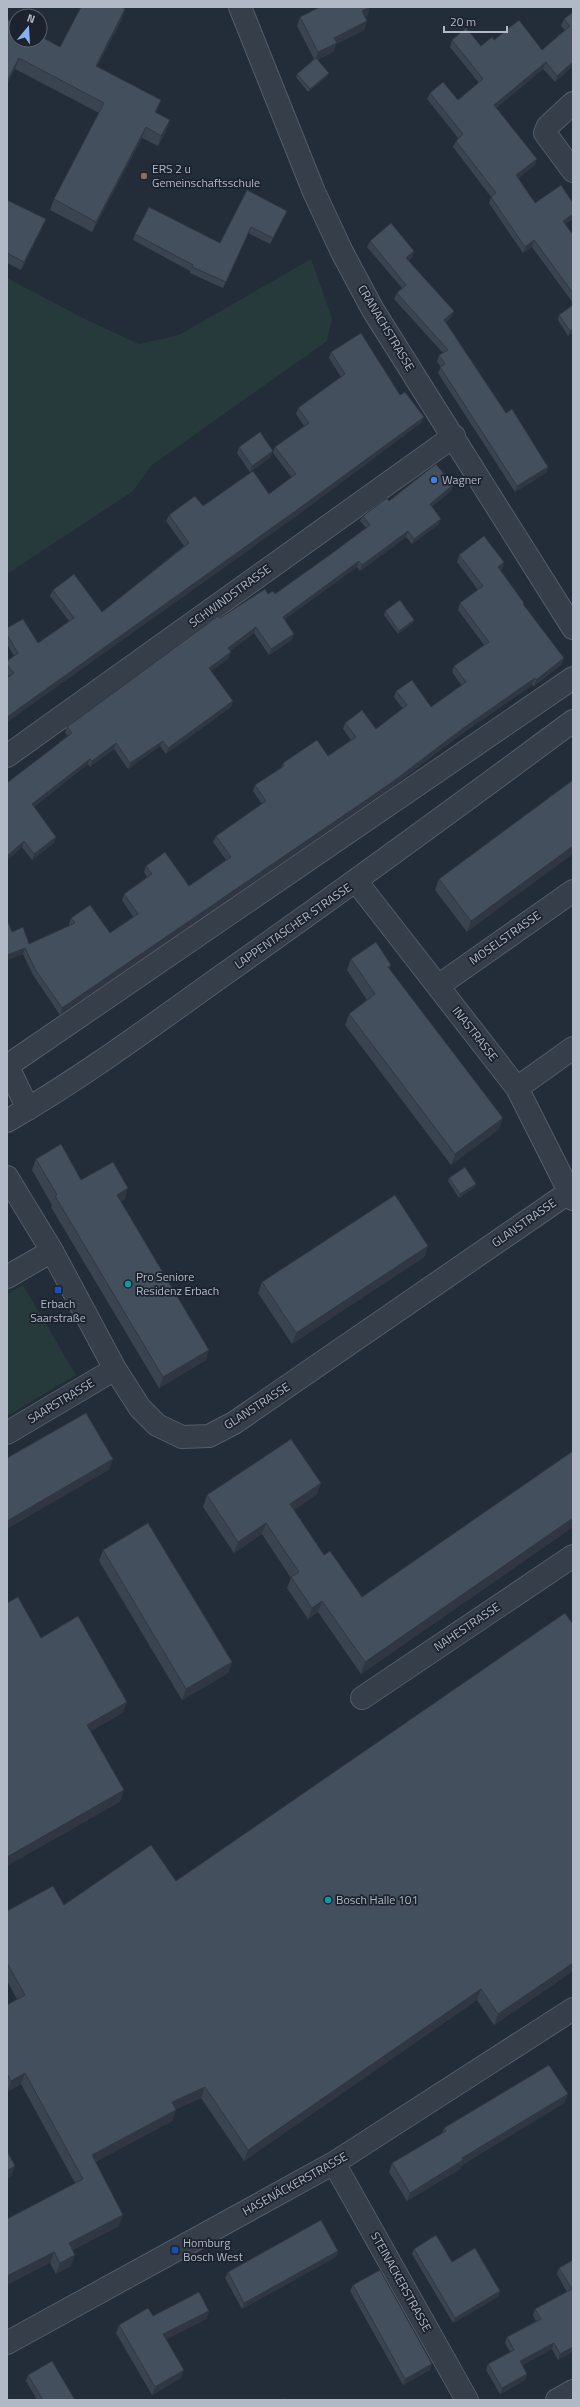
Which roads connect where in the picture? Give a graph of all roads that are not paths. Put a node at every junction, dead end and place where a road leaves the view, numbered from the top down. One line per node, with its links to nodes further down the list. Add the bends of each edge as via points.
1 (240, 7): 4 (street, CRANACHSTRASSE, via 314,192 342,252 373,310)
2 (573, 103): 3 (street, via 548,126 545,133)
3 (570, 161)
4 (454, 436): 5 (street, CRANACHSTRASSE); 8 (street, SCHWINDSTRASSE)
5 (573, 628)
6 (573, 678): 13 (street)
7 (573, 721): 9 (street, LAPPENTASCHER STRASSE)
8 (7, 756)
9 (356, 881): 11 (street, INASTRASSE); 15 (street, LAPPENTASCHER STRASSE)
10 (573, 890): 11 (street, MOSELSTRASSE)
11 (438, 986): 14 (street, INASTRASSE)
12 (573, 1048): 14 (street)
13 (7, 1066): 15 (street)
14 (517, 1088): 18 (street, INASTRASSE)
15 (28, 1109): 16 (street, LAPPENTASCHER STRASSE)
16 (7, 1121)
17 (7, 1177): 19 (street, GLANSTRASSE)
18 (571, 1196): 21 (street, GLANSTRASSE, via 234,1423 209,1436 182,1436 157,1425 140,1408)
19 (52, 1250): 20 (street); 21 (street, GLANSTRASSE)
20 (7, 1277)
21 (115, 1369): 22 (street, SAARSTRASSE)
22 (7, 1433)
23 (573, 1556): 24 (street, NAHESTRASSE)
24 (362, 1698)
25 (573, 2009): 26 (street, HASENÄCKERSTRASSE)
26 (334, 2163): 27 (street, HASENÄCKERSTRASSE); 29 (street, STEINACKERSTRASSE)
27 (7, 2343)
28 (573, 2391): 30 (street)
29 (468, 2400)
30 (558, 2400)

